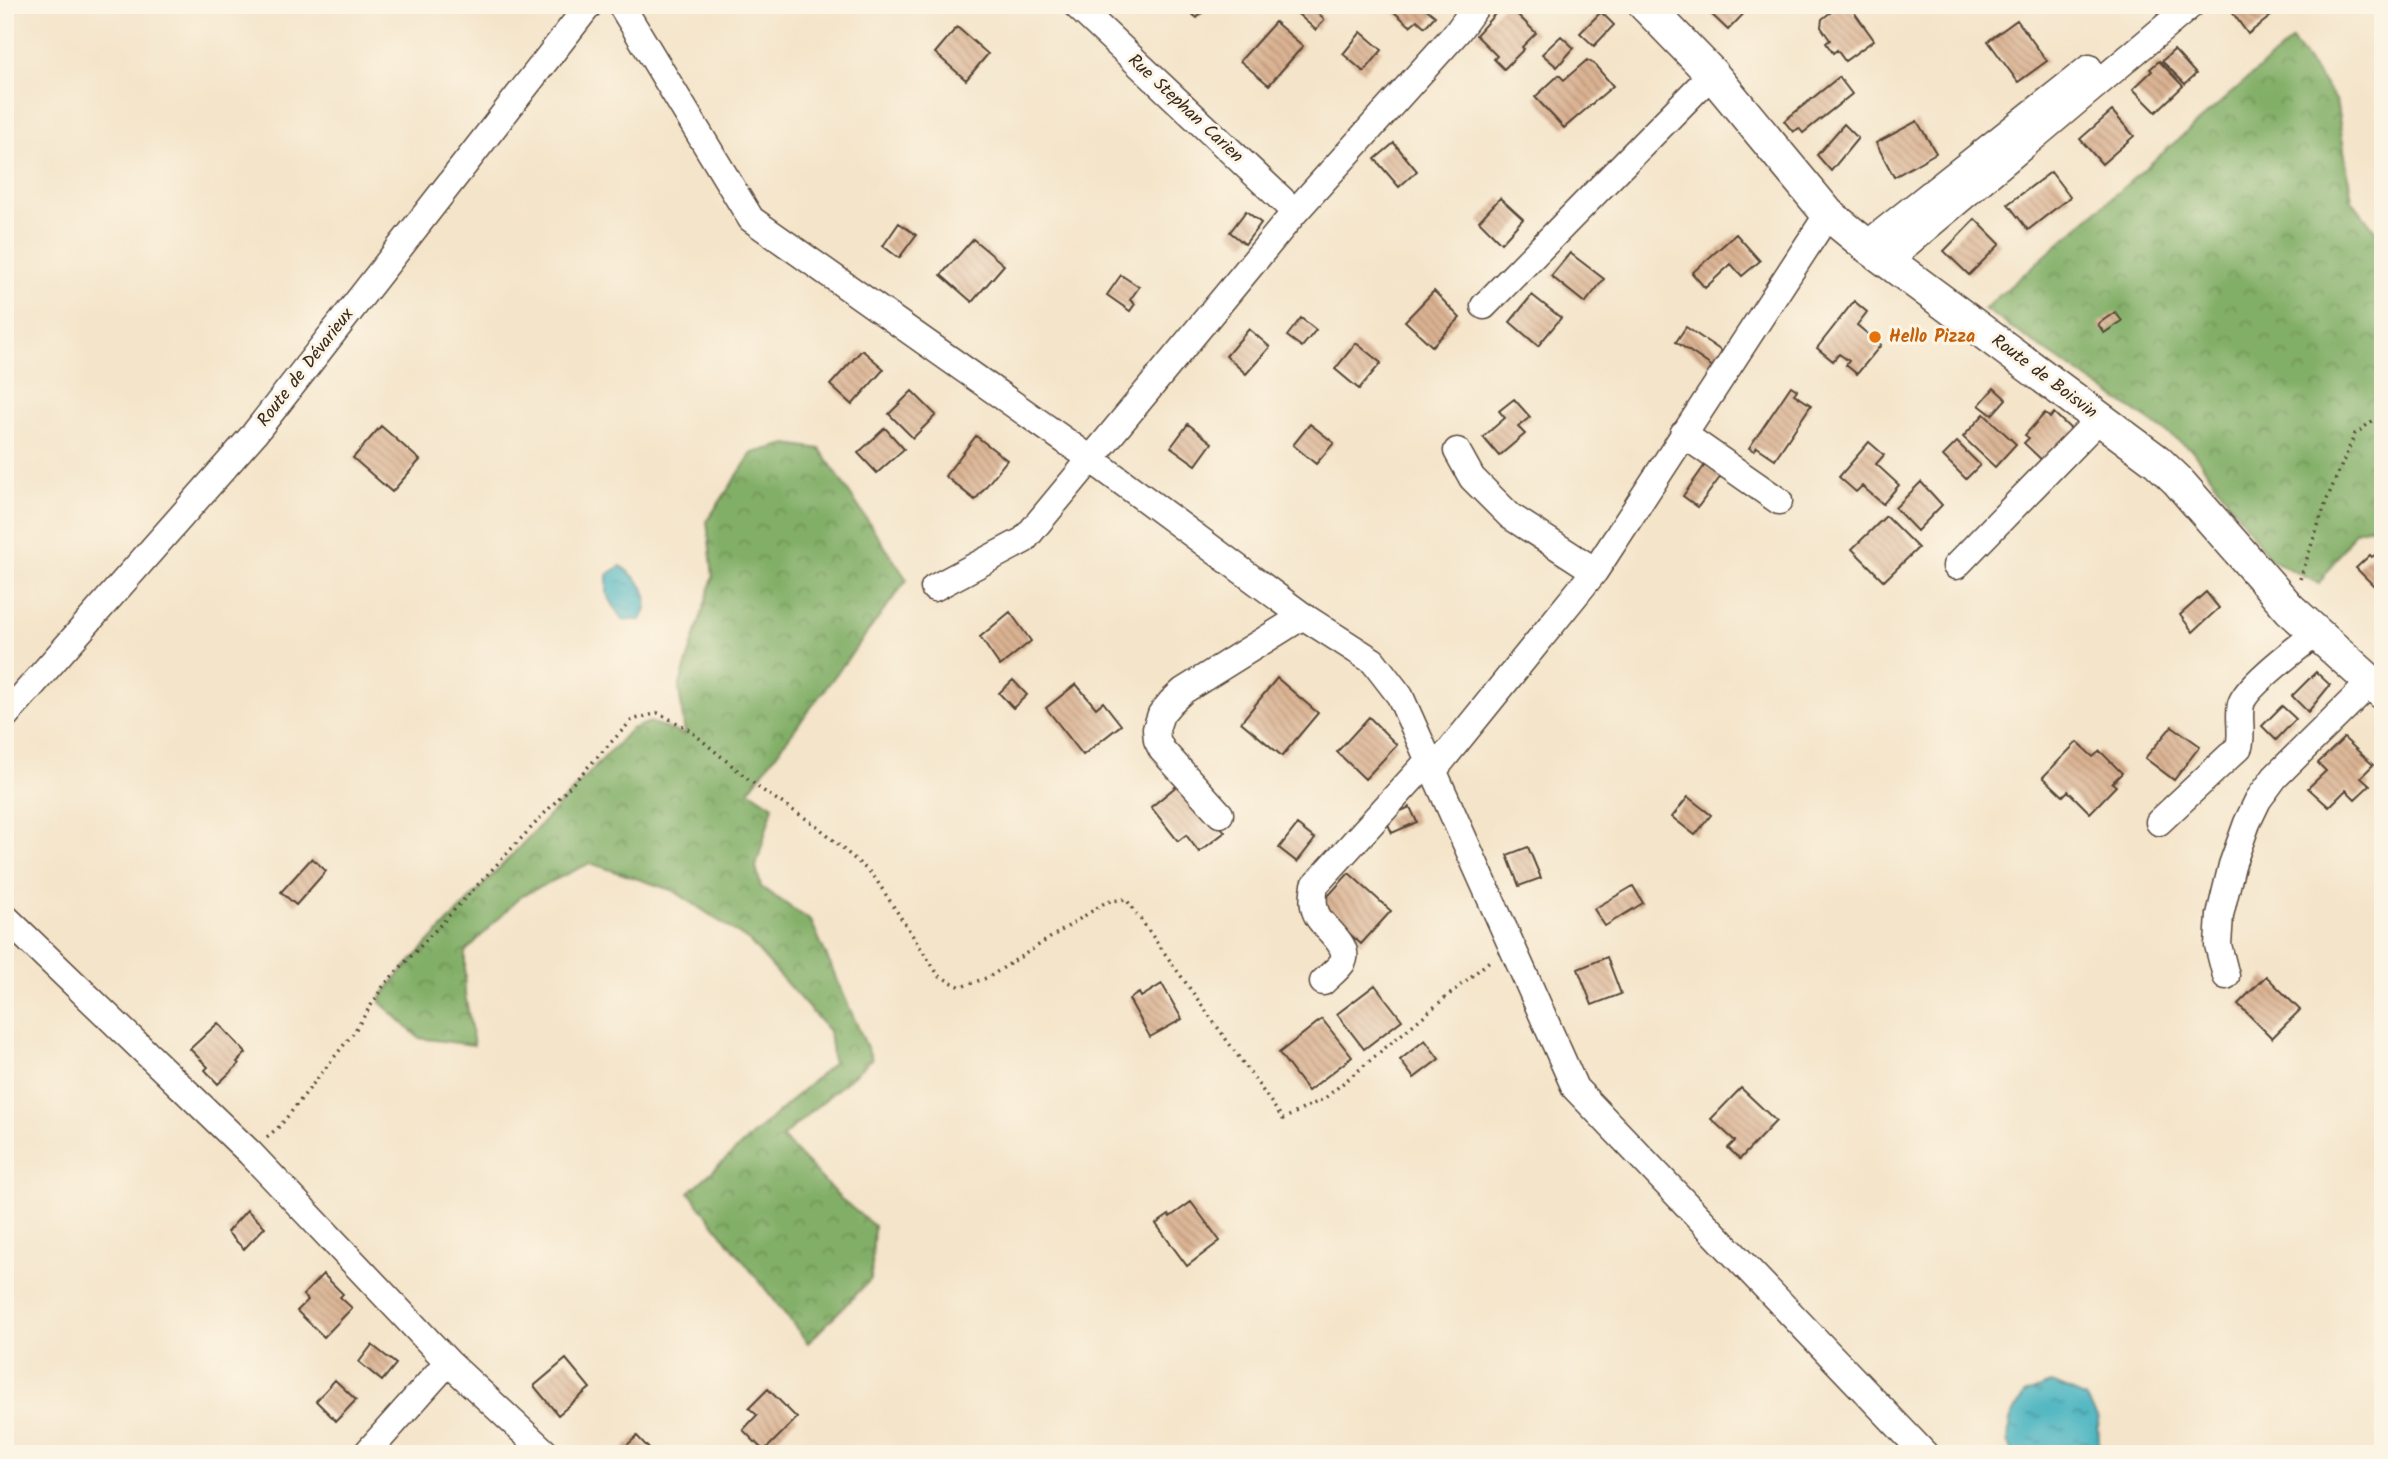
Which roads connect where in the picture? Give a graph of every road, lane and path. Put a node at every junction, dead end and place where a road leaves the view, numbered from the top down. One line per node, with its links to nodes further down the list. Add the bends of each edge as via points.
1 (589, 5): 26 (street, Route de Dévarieux, via 254,434)
2 (621, 5): 17 (street, via 751,219)
3 (1076, 5): 9 (street, Rue Stephan Carien)
4 (1477, 5): 9 (street)
5 (1645, 5): 8 (main road, Route de Boisvin)
6 (2166, 5): 11 (street)
7 (2192, 5): 11 (street)
8 (1712, 74): 10 (main road, Route de Boisvin); 12 (street)
9 (1295, 212): 17 (street)
10 (1828, 214): 11 (main road, Route de Boisvin); 15 (street)
11 (1876, 253): 14 (main road, Route de Boisvin)
12 (1484, 306)
13 (2383, 412): 22 (path, via 2355,434 2327,499)
14 (2099, 419): 19 (street); 22 (main road, Route de Boisvin, via 2177,480)
15 (1683, 435): 18 (street); 20 (street)
16 (1457, 451): 20 (street, via 1472,478 1510,516)
17 (1091, 459): 21 (street, via 1024,540); 23 (street)
18 (1779, 501)
19 (1956, 566)
20 (1595, 571): 27 (street)
21 (934, 588)
22 (2290, 609): 24 (main road, Route de Boisvin)
23 (1303, 616): 27 (street, via 1380,669 1400,696); 28 (street, via 1183,691 1161,714 1156,729 1162,750)
24 (2316, 633): 25 (main road, Route de Boisvin); 29 (street, via 2249,690 2241,705 2239,747)
25 (2377, 687): 32 (street, via 2276,777 2258,800 2232,864 2220,915 2218,945)
26 (5, 716)
27 (1431, 765): 31 (street); 33 (street, via 1315,885 1314,909 1345,954)
28 (1220, 814)
29 (2159, 822)
30 (5, 917): 34 (street)
31 (1511, 944): 34 (path, via 1325,1098 1283,1119 1126,899 1106,902 989,977 961,987 939,976 873,875 817,826 759,788 687,728 658,713 632,720 402,965 280,1126); 38 (street, via 1575,1088)
32 (2226, 976)
33 (1323, 982)
34 (250, 1153): 35 (street)
35 (448, 1362): 36 (street); 37 (street)
36 (366, 1454)
37 (547, 1454)
38 (1925, 1454)

